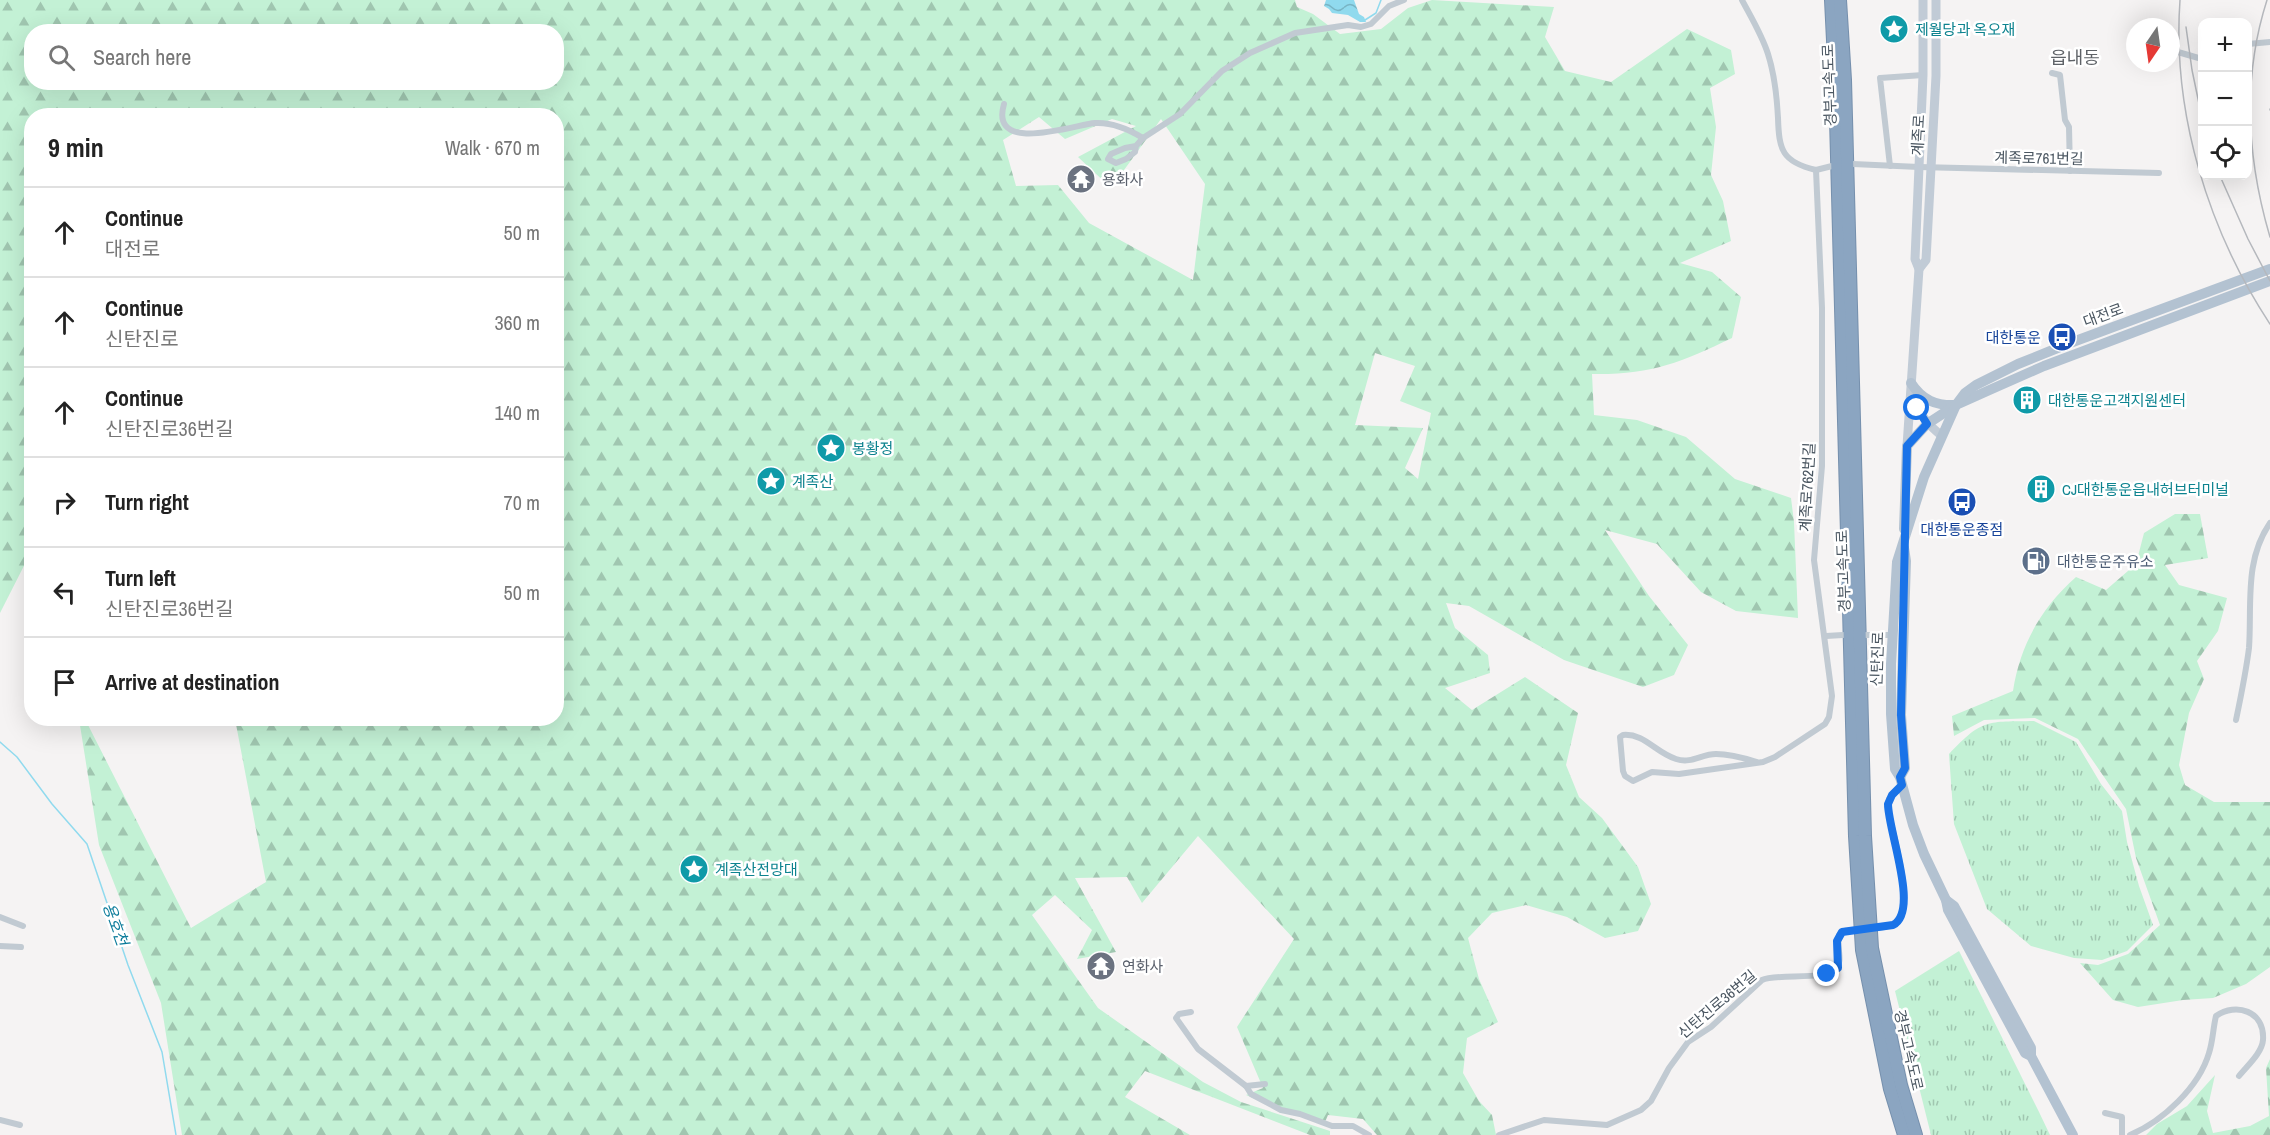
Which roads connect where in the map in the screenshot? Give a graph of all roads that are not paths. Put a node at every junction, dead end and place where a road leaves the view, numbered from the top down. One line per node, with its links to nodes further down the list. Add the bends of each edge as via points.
1 (1404, 0): 14 (street, via 1389,6 1371,24 1295,33 1250,53 1222,71 1180,114)
2 (1742, 0): 21 (street, via 1768,54 1779,143 1789,159)
3 (1831, 0): 54 (highway, 경부고속도로, via 1855,836 1862,950 1890,1089)
4 (1840, 0): 55 (highway, 경부고속도로, via 1871,936 1901,1084)
5 (1923, 0): 12 (main road, 계족로)
6 (1936, 0): 20 (main road, 계족로)
7 (2270, 42): 8 (street)
8 (2252, 44)
9 (2180, 53): 10 (street)
10 (2198, 58)
11 (2052, 73): 22 (street, via 2060,75 2069,127)
12 (1923, 75): 18 (street, via 1880,78); 19 (main road, 계족로)
13 (1004, 104): 14 (street, via 1002,120 1012,130 1041,134 1096,123 1130,130)
14 (1143, 138): 15 (street)
15 (1136, 149)
16 (1852, 164): 18 (street)
17 (1836, 165): 21 (street)
18 (1890, 166): 19 (street)
19 (1919, 167): 20 (street, 계족로761번길); 24 (main road, 계족로, via 1915,259)
20 (1932, 168): 22 (street, 계족로761번길); 24 (main road, 계족로, via 1926,260)
21 (1816, 170): 37 (street, 계족로762번길, via 1822,308 1822,466 1815,560)
22 (2070, 171): 23 (street, 계족로761번길)
23 (2159, 173)
24 (1919, 269): 27 (main road, 계족로)
25 (2270, 269): 28 (main road, 대전로, via 2018,364 1976,385)
26 (2270, 281): 28 (main road, 대전로, via 2044,366)
27 (1911, 383): 28 (main road, via 1927,400); 29 (main road, via 1917,408); 31 (main road, 계족로)
28 (1956, 405): 29 (main road, 대전로); 30 (main road)
29 (1927, 424): 30 (main road); 31 (main road, 대전로)
30 (1942, 436): 33 (main road)
31 (1907, 446): 33 (main road, 신탄진로)
32 (2270, 523): 38 (street, via 2260,541 2250,579 2248,652)
33 (1903, 541): 36 (main road, 신탄진로, via 1897,562); 40 (main road, 신탄진로, via 1906,561 1901,715 1905,768)
34 (1843, 634): 37 (street)
35 (1866, 635): 36 (street)
36 (1893, 635): 40 (main road, 신탄진로, via 1891,714 1895,769)
37 (1826, 636): 39 (street, 계족로762번길, via 1832,696 1829,717 1825,724 1775,757)
38 (2236, 720)
39 (1757, 762): 39 (street, 계족로762번길, via 1715,754 1679,760 1634,734 1620,737 1623,771 1634,781 1652,772 1679,774)
40 (1901, 781): 53 (street, 신탄진로36번길, bridge, via 1889,799 1888,809 1901,873 1904,912 1898,922 1839,935 1838,968 1834,971 1762,980 1711,1027 1688,1042 1651,1101 1641,1110 1607,1125 1544,1120); 56 (main road, 신탄진로, via 1920,844 1946,900 1954,906 2031,1048 2031,1056)
41 (0, 917): 42 (street)
42 (23, 926)
43 (0, 946): 44 (street)
44 (21, 947)
45 (1191, 1012): 48 (street, via 1176,1018 1191,1040 1215,1064)
46 (2239, 1076): 58 (street, via 2260,1047 2262,1028 2252,1012 2221,1012 2216,1016 2207,1059 2186,1095 2144,1129)
47 (1265, 1084): 48 (street)
48 (1246, 1086): 52 (street, via 1251,1094 1281,1110 1332,1126 1353,1126)
49 (2104, 1113): 57 (street, via 2122,1117)
50 (0, 1120): 51 (street)
51 (20, 1125)
52 (1369, 1135)
53 (1499, 1135)
54 (1904, 1135)
55 (1916, 1135)
56 (2073, 1135)
57 (2122, 1135)
58 (2130, 1135)

